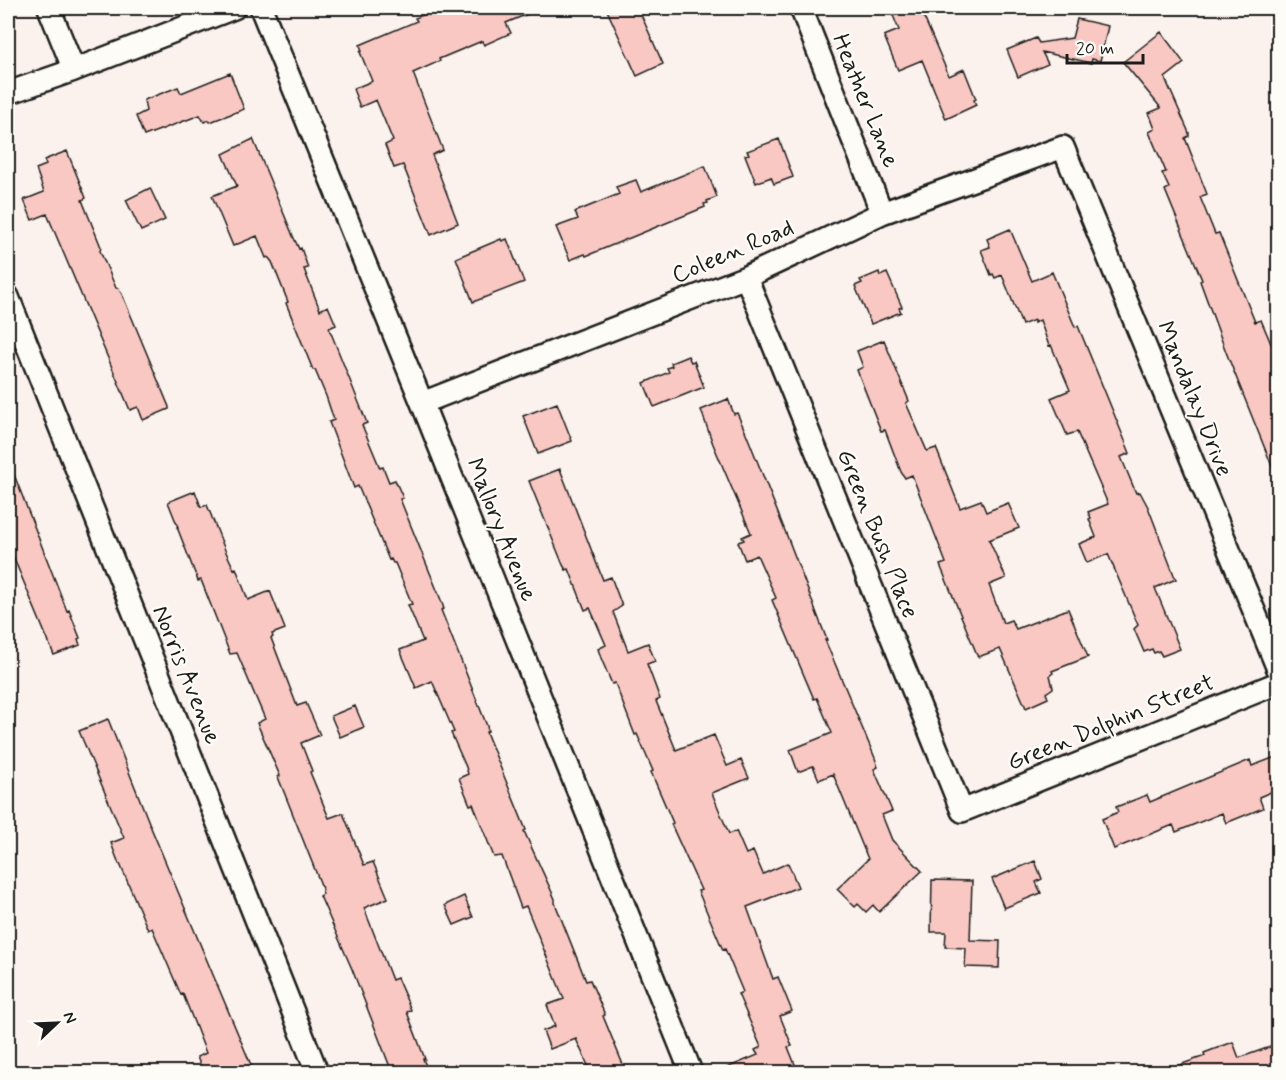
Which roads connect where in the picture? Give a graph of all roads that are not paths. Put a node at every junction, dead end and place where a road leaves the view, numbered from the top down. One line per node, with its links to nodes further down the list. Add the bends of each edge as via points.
1 (49, 8): 5 (street)
2 (234, 8): 5 (street)
3 (261, 8): 11 (street, Mallory Avenue)
4 (801, 8): 8 (street, Heather Lane)
5 (74, 70): 6 (street)
6 (8, 93)
7 (1063, 147): 8 (street, Coleen Road); 12 (street, Mandalay Drive)
8 (882, 213): 9 (street, Coleen Road)
9 (746, 277): 11 (street, Coleen Road); 14 (street, Green Bush Place)
10 (8, 297): 15 (street, Norris Avenue)
11 (422, 403): 16 (street, Mallory Avenue)
12 (1278, 669)
13 (1278, 683): 14 (street, Green Dolphin Street)
14 (962, 811)
15 (317, 1072)
16 (692, 1072)

